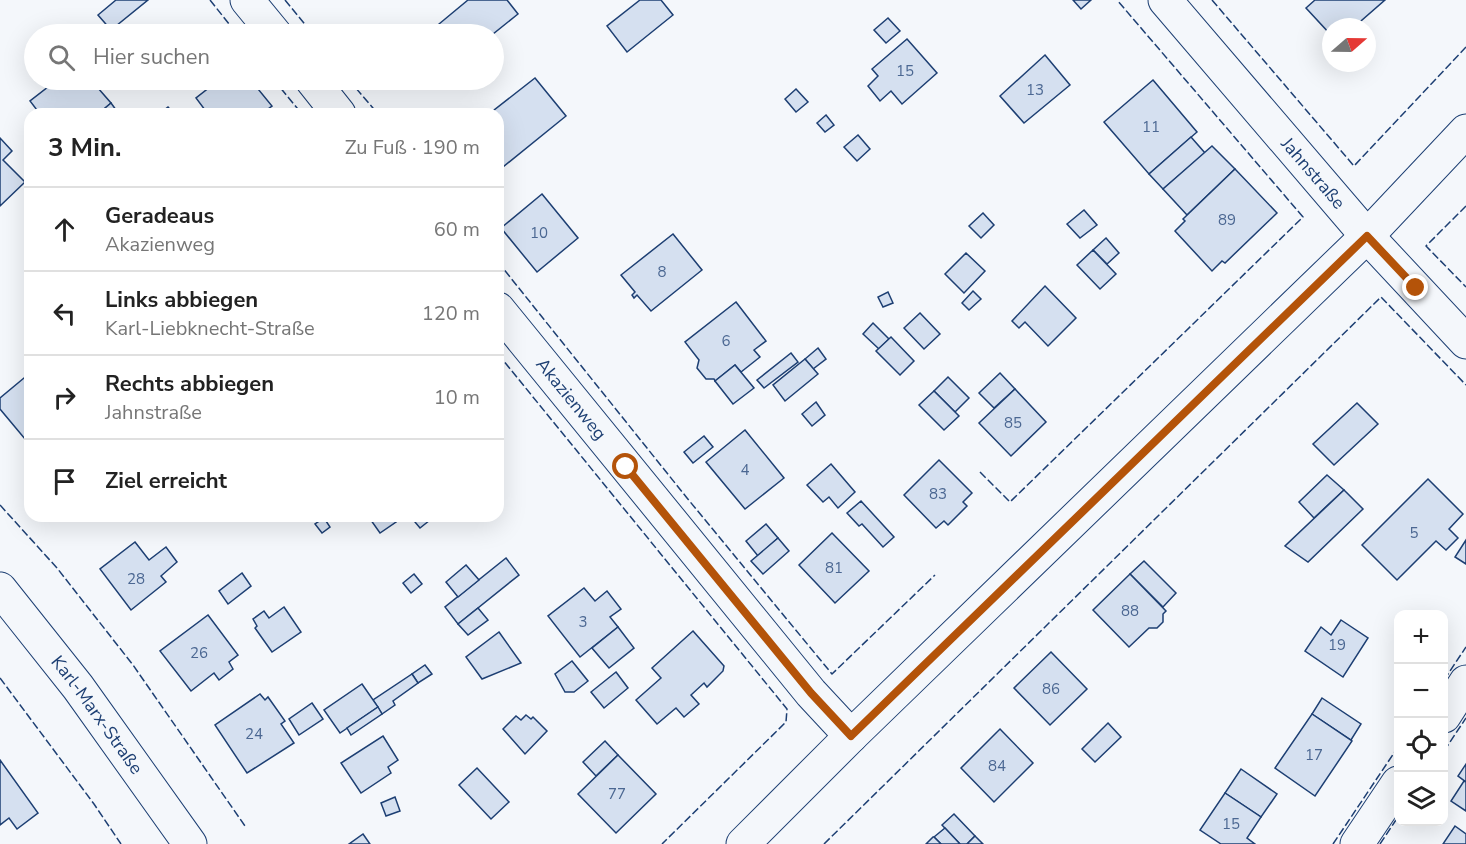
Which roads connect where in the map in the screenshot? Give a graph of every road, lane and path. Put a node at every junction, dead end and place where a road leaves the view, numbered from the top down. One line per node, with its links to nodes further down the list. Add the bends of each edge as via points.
1 (247, 0): 3 (street)
2 (1165, 0): 7 (street, Jahnstraße)
3 (267, 24)
4 (320, 90): 5 (street)
5 (334, 108)
6 (1466, 130): 7 (street)
7 (1367, 236): 9 (street, Jahnstraße); 13 (street)
8 (504, 316): 13 (street, Akazienweg, via 811,693)
9 (1466, 342)
10 (0, 590): 15 (street, Karl-Marx-Straße, via 78,687)
11 (1466, 682): 12 (street)
12 (1448, 709)
13 (851, 736): 16 (street)
14 (1394, 789): 17 (street)
15 (189, 844)
16 (743, 844)
17 (1357, 844)

